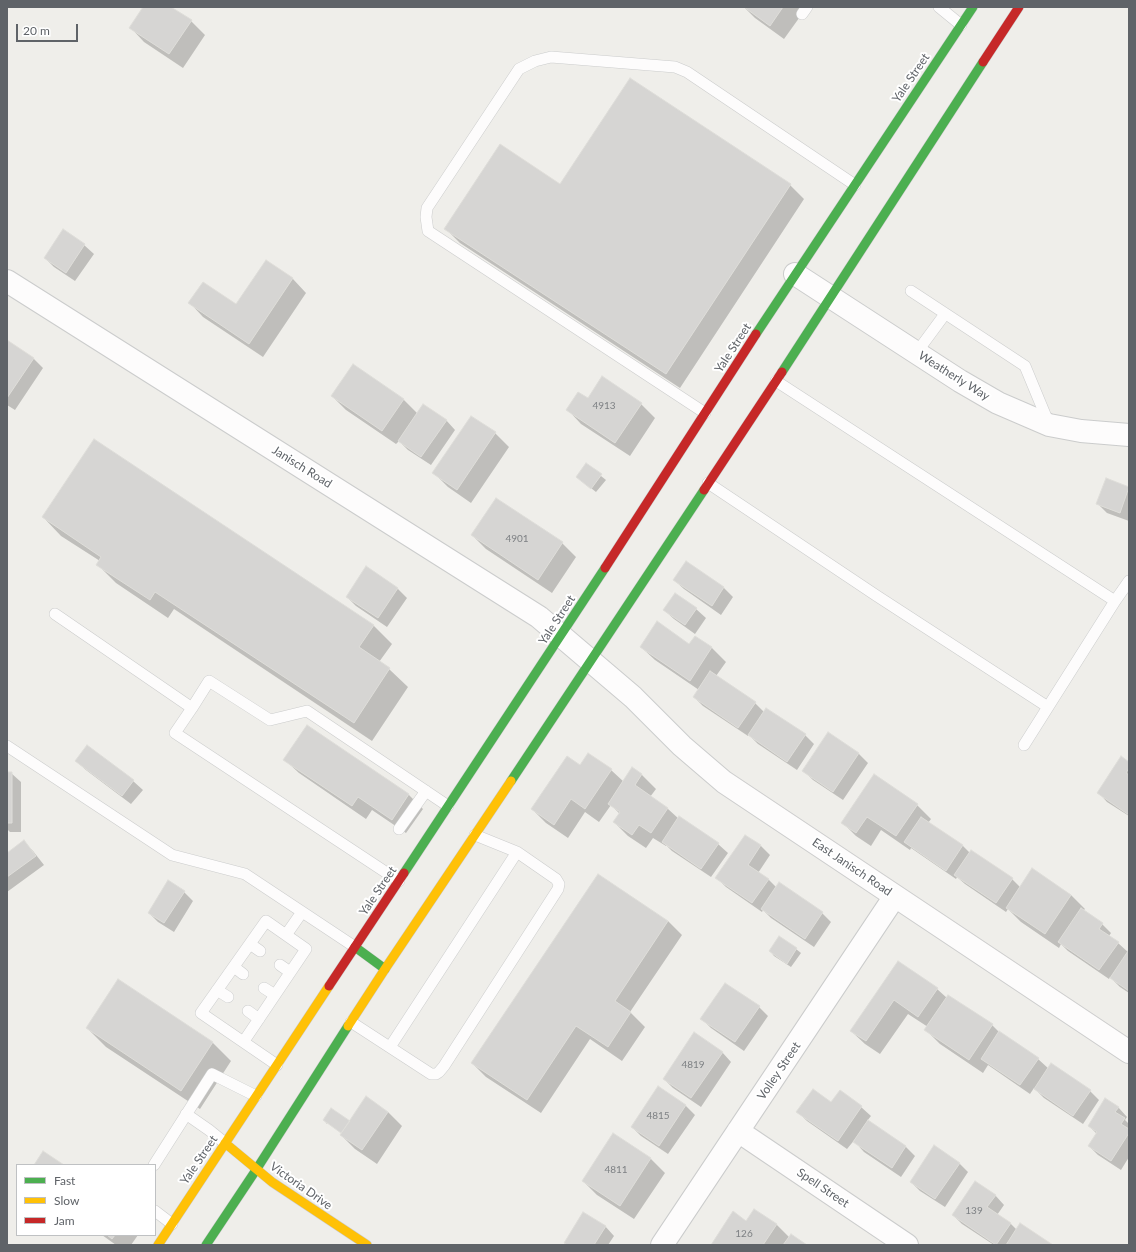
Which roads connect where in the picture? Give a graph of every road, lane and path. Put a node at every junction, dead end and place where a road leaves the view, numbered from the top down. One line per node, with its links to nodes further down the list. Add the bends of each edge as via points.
1 (939, 7): 4 (lane)
2 (973, 7): 4 (main road, Yale Street)
3 (1019, 7): 9 (main road)
4 (962, 24): 5 (main road, Yale Street)
5 (855, 185): 6 (main road, Yale Street); 13 (lane, via 676,67 551,58 519,68 427,208 428,230)
6 (795, 274): 9 (street, Weatherly Way); 13 (main road, Yale Street)
7 (7, 281): 20 (street, Janisch Road, via 539,617)
8 (911, 291): 10 (lane)
9 (831, 297): 11 (street, Weatherly Way); 12 (main road)
10 (945, 314): 11 (lane); 14 (lane, via 1025,366)
11 (917, 352): 14 (street, Weatherly Way, via 998,403)
12 (776, 381): 16 (main road); 18 (lane)
13 (705, 413): 20 (main road, Yale Street)
14 (1049, 425): 15 (street, Weatherly Way)
15 (1129, 435)
16 (708, 483): 21 (main road); 22 (lane)
17 (1129, 581): 18 (lane)
18 (1115, 601): 22 (lane)
19 (55, 614): 23 (lane)
20 (561, 636): 21 (street, Janisch Road); 27 (main road, Yale Street)
21 (591, 662): 29 (main road); 32 (street, East Janisch Road, via 633,697 682,746 724,782)
22 (1048, 707): 25 (lane)
23 (192, 708): 26 (lane, via 209,681 270,720 307,711); 31 (lane, via 174,733)
24 (7, 746): 33 (lane, via 172,855 245,874)
25 (1024, 746)
26 (426, 790): 27 (lane); 28 (lane)
27 (448, 806): 31 (main road, Yale Street)
28 (399, 829)
29 (475, 835): 30 (lane); 40 (main road)
30 (517, 852): 51 (lane); 51 (lane, via 556,879 558,889 444,1066 436,1074 431,1074)
31 (399, 881): 36 (main road, Yale Street)
32 (895, 896): 52 (street, East Janisch Road); 56 (street, Volley Street)
33 (302, 912): 34 (lane); 36 (lane)
34 (286, 935): 35 (lane, via 266,921); 41 (lane, via 306,949)
35 (250, 944): 37 (lane); 39 (lane)
36 (355, 948): 40 (main road); 53 (main road, Yale Street)
37 (260, 951)
38 (280, 965): 41 (lane)
39 (234, 967): 42 (lane); 44 (lane)
40 (385, 969): 49 (main road)
41 (290, 972): 45 (lane)
42 (243, 974)
43 (264, 988): 45 (lane)
44 (217, 990): 46 (lane); 50 (lane, via 201,1012)
45 (275, 995): 48 (lane)
46 (228, 997)
47 (248, 1011): 48 (lane)
48 (259, 1019): 50 (lane)
49 (351, 1022): 51 (lane); 59 (main road)
50 (244, 1042): 53 (lane)
51 (390, 1047)
52 (1129, 1052)
53 (277, 1064): 54 (main road, Yale Street)
54 (256, 1096): 55 (lane, via 212,1074); 57 (main road, Yale Street)
55 (186, 1114): 57 (lane); 58 (lane)
56 (738, 1131): 65 (street, Volley Street); 66 (street, Spell Street)
57 (224, 1143): 59 (main road, Victoria Drive); 61 (main road, Yale Street)
58 (155, 1164)
59 (256, 1170): 63 (main road); 64 (main road, Victoria Drive)
60 (156, 1211): 61 (lane)
61 (172, 1224): 62 (main road, Yale Street)
62 (158, 1245)
63 (206, 1245)
64 (367, 1245)
65 (662, 1245)
66 (907, 1245)

